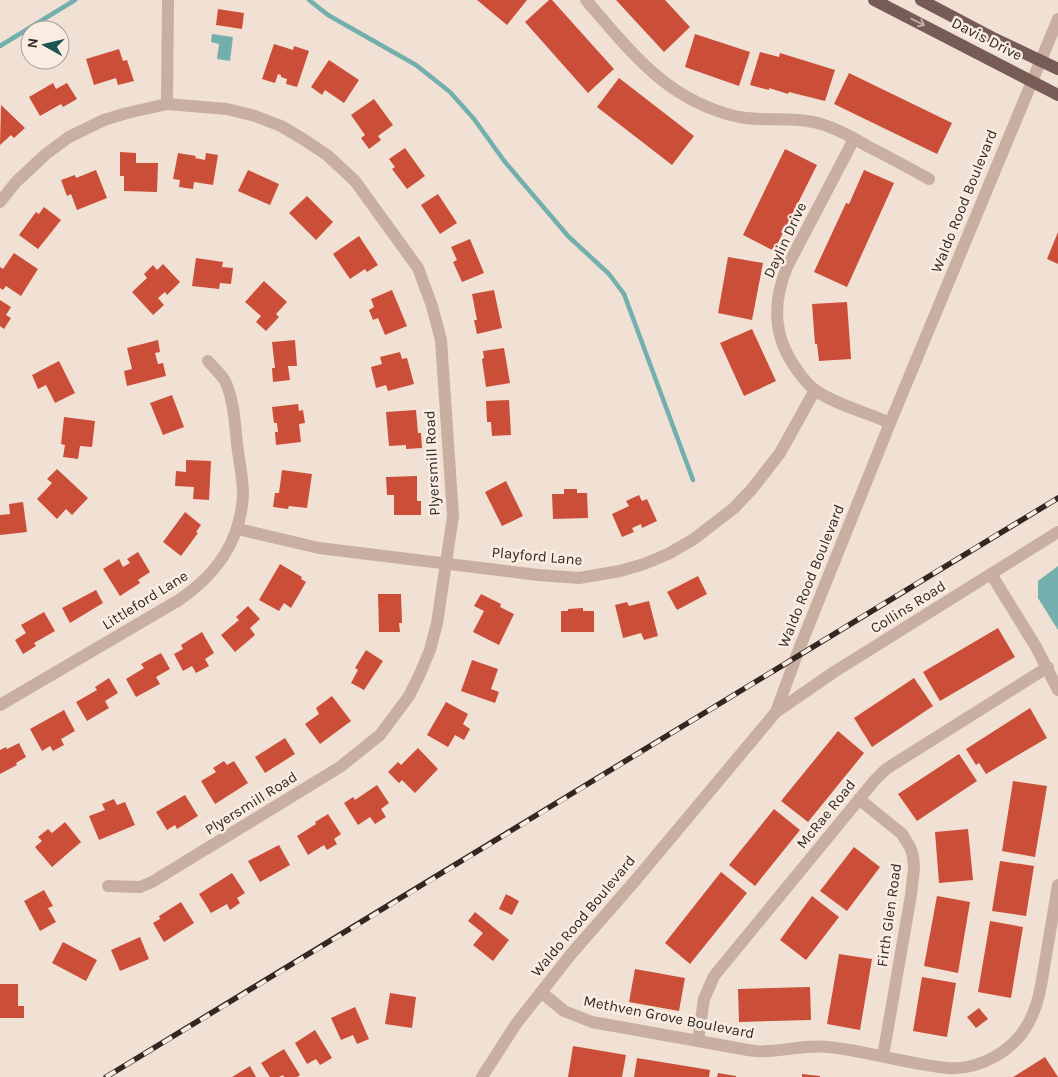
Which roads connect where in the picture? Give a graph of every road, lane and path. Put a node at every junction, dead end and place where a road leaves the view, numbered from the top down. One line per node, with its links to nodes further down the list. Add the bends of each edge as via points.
1 (168, 0): 10 (street)
2 (586, 0): 11 (street, via 656,78 695,102 739,117 814,122)
3 (874, 0): 8 (main road, Davis Drive, one-way to 8)
4 (920, 0): 6 (main road, Davis Drive, via 995,40)
5 (1058, 19): 6 (street, Waldo Rood Boulevard)
6 (1041, 60): 7 (main road, Davis Drive); 8 (street, Waldo Rood Boulevard)
7 (1058, 69)
8 (1031, 80): 9 (main road, Davis Drive); 16 (street, Waldo Rood Boulevard)
9 (1058, 94)
10 (167, 104): 13 (street, Plyersmill Road, via 104,120 69,137 31,167); 19 (street, Plyersmill Road, via 228,109 255,116 281,126 327,154 354,181 418,268 441,340 453,516)
11 (854, 138): 12 (street); 15 (street, Daylin Drive, via 787,268 778,297 778,328 782,343 790,360)
12 (930, 179)
13 (0, 202)
14 (208, 361): 17 (street, Littleford Lane, via 225,380 232,405 243,492)
15 (814, 390): 16 (street, Daylin Drive); 19 (street, Playford Lane, via 780,453 752,489 717,522 668,554 620,571 579,578)
16 (890, 423): 24 (street, Waldo Rood Boulevard)
17 (238, 529): 19 (street, Playford Lane, via 319,548); 23 (street, Littleford Lane, via 220,562 198,587)
18 (1058, 532): 20 (street, Collins Road)
19 (446, 563): 27 (street, Plyersmill Road, via 430,650 409,696 380,735 340,767 152,882 140,887)
20 (991, 574): 21 (street); 24 (street, Collins Road)
21 (1048, 667): 22 (street); 25 (street, McRae Road, via 886,769)
22 (1058, 690)
23 (0, 705)
24 (776, 712): 28 (street, Waldo Rood Boulevard)
25 (860, 799): 29 (street, McRae Road, via 714,976 704,999); 30 (street, Firth Glen Road, via 902,834 913,856 910,895)
26 (1058, 885): 30 (street, Methven Grove Boulevard, via 1034,1010 1029,1024 1009,1048 980,1064 967,1067 949,1068)
27 (108, 886)
28 (541, 992): 29 (street, Methven Grove Boulevard, via 564,1011 592,1022); 31 (street, Waldo Rood Boulevard)
29 (698, 1041): 30 (street, Methven Grove Boulevard, via 767,1051 825,1046)
30 (883, 1056)
31 (482, 1077)

